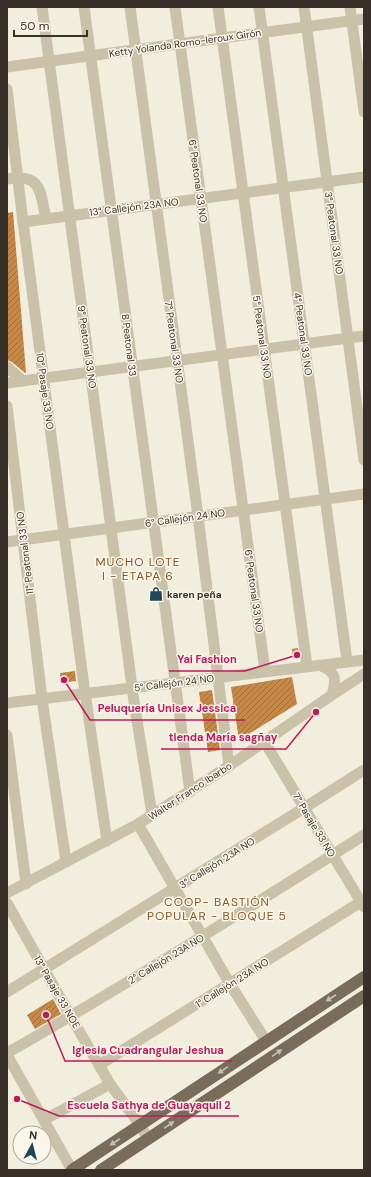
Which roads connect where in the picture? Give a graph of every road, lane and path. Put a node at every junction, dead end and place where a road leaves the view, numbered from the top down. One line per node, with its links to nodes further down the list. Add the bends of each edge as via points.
1 (42, 7): 17 (street, 9° Peatonal 33 NO)
2 (84, 7): 16 (street, 8 Peatonal 33)
3 (130, 7): 15 (street, 7° Peatonal 33 NO)
4 (175, 7): 14 (street, 6° Peatonal 33 NO)
5 (218, 7): 13 (street, 5° Peatonal 33 NO)
6 (259, 7): 12 (street, 4° Peatonal 33 NO)
7 (304, 7): 11 (street, 3° Peatonal 33 NO)
8 (350, 7): 10 (street)
9 (364, 19): 10 (street, Ketty Yolanda Romo-leroux Girón)
10 (352, 21): 11 (street, Ketty Yolanda Romo-leroux Girón); 20 (street)
11 (307, 27): 12 (street, Ketty Yolanda Romo-leroux Girón); 23 (street, 3° Peatonal 33 NO)
12 (263, 33): 13 (street, Ketty Yolanda Romo-leroux Girón); 24 (street, 4° Peatonal 33 NO)
13 (222, 38): 14 (street, Ketty Yolanda Romo-leroux Girón); 25 (street, 5° Peatonal 33 NO)
14 (180, 44): 15 (street, Ketty Yolanda Romo-leroux Girón); 26 (street, 6° Peatonal 33 NO)
15 (135, 50): 16 (street, Ketty Yolanda Romo-leroux Girón); 27 (street, 7° Peatonal 33 NO)
16 (90, 56): 17 (street, Ketty Yolanda Romo-leroux Girón); 28 (street, 8 Peatonal 33)
17 (49, 62): 18 (street, Ketty Yolanda Romo-leroux Girón); 29 (street, 9° Peatonal 33 NO)
18 (7, 67)
19 (7, 89): 22 (street, 10° Pasaje 33 NO)
20 (364, 112)
21 (364, 177): 23 (street, 13° Callejón 23A NO)
22 (12, 178): 30 (street, via 27,178 34,181 39,187); 31 (street, 10° Pasaje 33 NO)
23 (327, 182): 24 (street, 13° Callejón 23A NO); 33 (street, 3° Peatonal 33 NO)
24 (283, 188): 25 (street, 13° Callejón 23A NO); 34 (street, 4° Peatonal 33 NO)
25 (243, 193): 26 (street, 13° Callejón 23A NO); 35 (street, 5° Peatonal 33 NO)
26 (201, 199): 27 (street, 13° Callejón 23A NO); 36 (street, 6° Peatonal 33 NO)
27 (156, 204): 28 (street, 13° Callejón 23A NO); 37 (street, 7° Peatonal 33 NO)
28 (111, 210): 29 (street, 13° Callejón 23A NO); 39 (street, 8 Peatonal 33)
29 (70, 216): 30 (street, 13° Callejón 23A NO); 40 (street, 9° Peatonal 33 NO)
30 (46, 218): 31 (street, 13° Callejón 23A NO)
31 (23, 222): 41 (street, 10° Pasaje 33 NO)
32 (364, 336): 33 (street)
33 (348, 338): 34 (street); 45 (street, 3° Peatonal 33 NO)
34 (304, 344): 35 (street); 47 (street, 4° Peatonal 33 NO)
35 (264, 349): 36 (street); 48 (street, 5° Peatonal 33 NO)
36 (222, 354): 37 (street); 49 (street, 6° Peatonal 33 NO)
37 (177, 360): 39 (street); 50 (street, 7° Peatonal 33 NO)
38 (7, 366): 42 (street)
39 (132, 366): 40 (street); 51 (street, 8 Peatonal 33)
40 (91, 372): 41 (street); 52 (street, 9° Peatonal 33 NO)
41 (44, 378): 42 (street); 53 (street, 10° Pasaje 33 NO)
42 (23, 380): 43 (street)
43 (7, 383)
44 (7, 406): 54 (street, 11° Peatonal 33 NO)
45 (364, 460)
46 (364, 494): 47 (street, 6° Callejón 24 NO)
47 (325, 499): 48 (street, 6° Callejón 24 NO); 57 (street, 4° Peatonal 33 NO)
48 (285, 504): 49 (street, 6° Callejón 24 NO); 59 (street, 5° Peatonal 33 NO)
49 (243, 510): 50 (street, 6° Callejón 24 NO); 60 (street, 6° Peatonal 33 NO)
50 (198, 516): 51 (street, 6° Callejón 24 NO); 62 (street, 7° Peatonal 33 NO)
51 (153, 522): 52 (street, 6° Callejón 24 NO); 63 (street, 8 Peatonal 33)
52 (111, 528): 53 (street, 6° Callejón 24 NO); 64 (street, 9° Peatonal 33 NO)
53 (64, 534): 54 (street, 6° Callejón 24 NO); 65 (street, 10° Pasaje 33 NO)
54 (23, 540): 55 (street, 6° Callejón 24 NO); 67 (street, 11° Peatonal 33 NO)
55 (7, 542)
56 (364, 660): 57 (street, 5° Callejón 24 NO)
57 (346, 661): 58 (street, 5° Callejón 24 NO)
58 (319, 665): 59 (street, 5° Callejón 24 NO); 66 (street, via 334,676)
59 (307, 666): 60 (street, 5° Callejón 24 NO)
60 (265, 671): 62 (street, 5° Callejón 24 NO)
61 (364, 674): 66 (street, Walter Franco Ibarbo)
62 (218, 678): 63 (street, 5° Callejón 24 NO); 71 (street, 7° Peatonal 33 NO)
63 (174, 683): 64 (street, 5° Callejón 24 NO); 73 (street, 8 Peatonal 33)
64 (133, 688): 65 (street, 5° Callejón 24 NO); 75 (street, 9° Peatonal 33 NO)
65 (85, 694): 67 (street, 5° Callejón 24 NO); 78 (street, 10° Pasaje 33 NO)
66 (332, 694): 70 (street, Walter Franco Ibarbo)
67 (42, 699): 68 (street, 5° Callejón 24 NO); 80 (street, 11° Peatonal 33 NO)
68 (7, 704)
69 (7, 735): 81 (street)
70 (264, 741): 71 (street, Walter Franco Ibarbo); 74 (street, 7° Pasaje 33 NO)
71 (229, 766): 73 (street, Walter Franco Ibarbo)
72 (364, 770): 74 (street, 3° Callejón 23A NO)
73 (190, 792): 75 (street, Walter Franco Ibarbo)
74 (304, 808): 79 (street, 7° Pasaje 33 NO); 82 (street, 3° Callejón 23A NO)
75 (152, 814): 76 (street, Walter Franco Ibarbo)
76 (138, 824): 78 (street, Walter Franco Ibarbo); 82 (street)
77 (364, 835): 79 (street, 2° Callejón 23A NO)
78 (107, 841): 80 (street, Walter Franco Ibarbo)
79 (332, 856): 85 (street, 7° Pasaje 33 NO); 86 (street, 2° Callejón 23A NO)
80 (66, 862): 81 (street, Walter Franco Ibarbo)
81 (26, 884): 83 (street, Walter Franco Ibarbo)
82 (175, 888): 86 (street); 87 (street, 3° Callejón 23A NO)
83 (7, 893)
84 (7, 903): 87 (street, 13° Pasaje 33 NOE)
85 (363, 903): 89 (street, 1° Callejón 23A NO)
86 (204, 937): 89 (street); 92 (street, 2° Callejón 23A NO)
87 (44, 970): 90 (street, 3° Callejón 23A NO); 92 (street, 13° Pasaje 33 NOE)
88 (364, 977): 93 (main road, one-way to 93)
89 (230, 984): 93 (street); 95 (street, 1° Callejón 23A NO)
90 (7, 992)
91 (364, 996): 99 (main road, one-way to 91)
92 (70, 1017): 94 (street, 2° Callejón 23A NO); 95 (street, 13° Pasaje 33 NOE)
93 (266, 1041): 98 (main road, one-way to 98)
94 (7, 1054): 97 (street)
95 (99, 1065): 96 (street, 13° Pasaje 33 NOE)
96 (110, 1084): 97 (street); 98 (street, 13° Pasaje 33 NOE)
97 (44, 1120): 100 (street)
98 (140, 1125): 99 (street, 13° Pasaje 33 NOE); 100 (main road, one-way to 100)
99 (148, 1139): 101 (main road)
100 (72, 1170)
101 (101, 1170)

